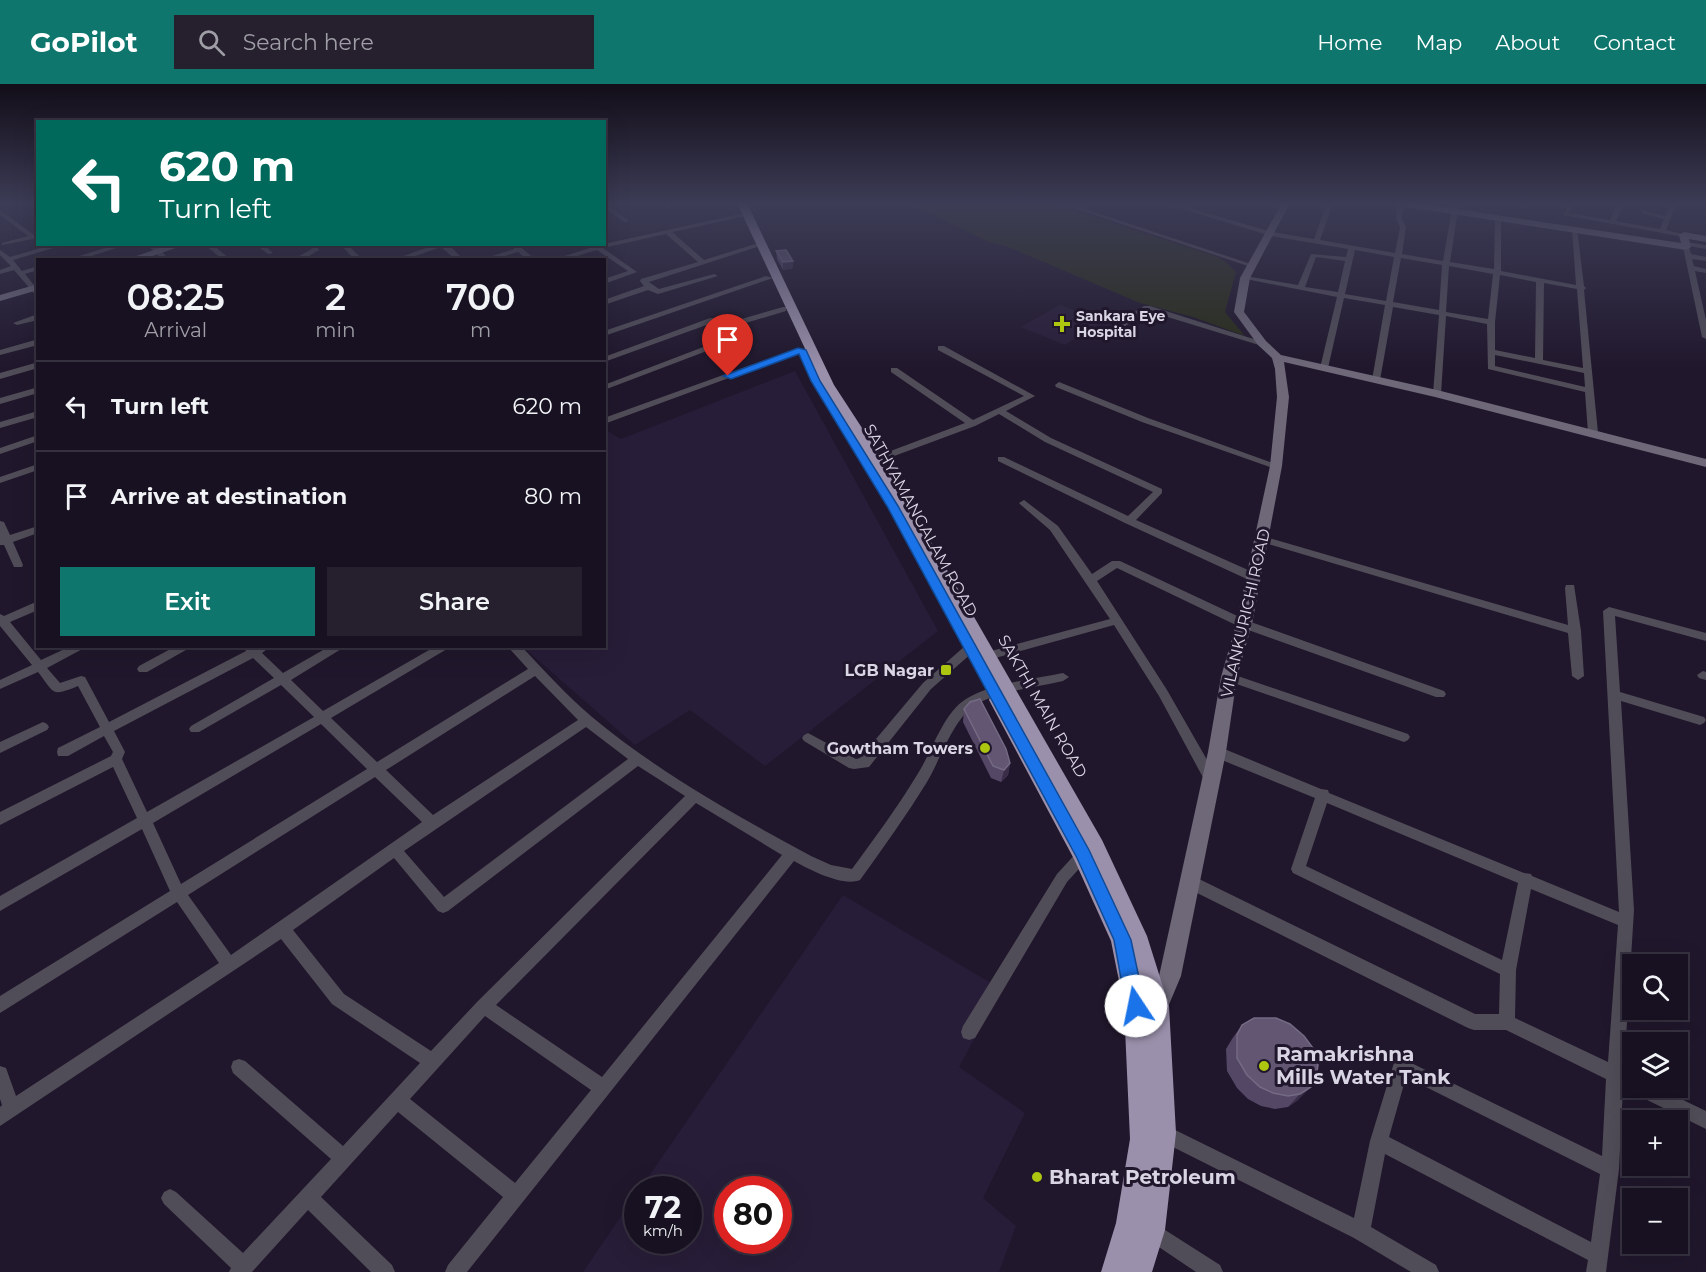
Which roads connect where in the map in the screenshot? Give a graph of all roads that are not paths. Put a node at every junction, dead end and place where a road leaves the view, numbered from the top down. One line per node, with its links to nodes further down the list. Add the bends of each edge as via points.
1 (614, 258): 25 (street)
2 (695, 258): 18 (street)
3 (715, 258): 18 (street)
4 (760, 258): 29 (highway, SATHYAMANGALAM ROAD)
5 (765, 258): 80 (highway, SAKTHI MAIN ROAD, via 828,385)
6 (1212, 258): 26 (street)
7 (1257, 258): 26 (main road)
8 (1312, 258): 33 (street)
9 (1338, 258): 17 (street)
10 (1398, 258): 40 (street)
11 (1417, 258): 19 (street)
12 (1447, 258): 19 (street)
13 (1497, 258): 27 (street)
14 (1578, 258): 34 (street)
15 (1688, 258): 21 (street)
16 (9, 259): 22 (street)
17 (1350, 260): 37 (street)
18 (700, 263): 28 (street); 32 (street)
19 (1446, 264): 27 (street); 42 (street)
20 (36, 268): 22 (street)
21 (1690, 268): 23 (street); 44 (street)
22 (18, 270): 24 (street); 35 (street)
23 (1706, 271)
24 (0, 272)
25 (633, 272): 31 (street); 32 (street)
26 (1249, 272): 33 (street); 52 (main road, via 1239,312)
27 (1497, 272): 30 (street); 45 (street)
28 (714, 276): 32 (street, via 658,292); 36 (street)
29 (769, 278): 36 (street); 41 (highway, SATHYAMANGALAM ROAD)
30 (1540, 280): 34 (street); 59 (street)
31 (606, 281)
32 (647, 284): 39 (street)
33 (1301, 287): 37 (street)
34 (1581, 288): 63 (street)
35 (36, 290): 38 (main road)
36 (730, 291): 49 (street)
37 (1343, 294): 40 (street); 61 (street)
38 (0, 298)
39 (606, 302)
40 (1390, 303): 42 (street); 65 (street)
41 (783, 309): 47 (street); 54 (highway, SATHYAMANGALAM ROAD)
42 (1442, 313): 45 (street); 70 (street)
43 (36, 318): 46 (street)
44 (1704, 321): 50 (street)
45 (1491, 322): 55 (street)
46 (17, 323)
47 (723, 327): 58 (street, via 713,320); 67 (street, via 738,336)
48 (1113, 330): 52 (street, via 1147,308)
49 (606, 333)
50 (1706, 337)
51 (36, 343): 56 (street)
52 (1262, 343): 57 (main road)
53 (941, 348): 72 (street, via 1031,396)
54 (801, 350): 74 (street); 108 (highway, SATHYAMANGALAM ROAD)
55 (1492, 352): 59 (street); 68 (street, via 1491,367)
56 (0, 353)
57 (1277, 357): 61 (main road); 83 (main road, VILANKURICHI ROAD, via 1283,397)
58 (606, 359)
59 (1539, 361): 63 (street)
60 (36, 366): 64 (street)
61 (1324, 368): 65 (main road)
62 (894, 370): 75 (street)
63 (1588, 371): 68 (street)
64 (0, 376)
65 (1376, 380): 70 (main road)
66 (1059, 385): 83 (street)
67 (606, 387)
68 (1590, 390): 77 (street)
69 (36, 391): 71 (street)
70 (1437, 394): 77 (main road)
71 (0, 401)
72 (999, 411): 75 (street); 87 (street, via 1048,440 1158,491)
73 (36, 415): 76 (street)
74 (606, 420)
75 (972, 424): 80 (street)
76 (0, 425)
77 (1593, 433): 82 (main road)
78 (36, 439): 79 (street)
79 (0, 451)
80 (875, 459): 108 (highway, SAKTHI MAIN ROAD)
81 (1001, 459): 87 (street)
82 (1706, 463)
83 (1276, 466): 90 (main road, VILANKURICHI ROAD)
84 (36, 467): 85 (street)
85 (0, 480)
86 (1024, 503): 94 (street, via 1054,528)
87 (1129, 521): 93 (street)
88 (0, 524): 91 (street)
89 (36, 530): 91 (street)
90 (1262, 539): 93 (main road, VILANKURICHI ROAD); 100 (street)
91 (4, 541): 92 (street)
92 (18, 565)
93 (1253, 577): 99 (main road, VILANKURICHI ROAD)
94 (1091, 580): 98 (street); 99 (street, via 1116,563)
95 (1570, 588): 100 (street)
96 (36, 606): 97 (street)
97 (1, 620): 109 (street)
98 (1115, 621): 108 (street); 134 (street, via 1163,693)
99 (1244, 624): 112 (main road, VILANKURICHI ROAD); 118 (street)
100 (1575, 631): 113 (street)
101 (1706, 637): 119 (street, via 1609,611)
102 (78, 648): 109 (street)
103 (183, 648): 110 (street)
104 (336, 648): 115 (street)
105 (443, 648): 120 (street)
106 (515, 648): 111 (street)
107 (256, 649): 115 (street); 125 (street)
108 (979, 653): 117 (highway, SATHYAMANGALAM ROAD); 127 (street, via 927,686 861,765)
109 (40, 667): 116 (street); 125 (street, via 58,689 81,680)
110 (144, 669)
111 (537, 669): 121 (street); 133 (street)
112 (1229, 676): 126 (street); 130 (main road, VILANKURICHI ROAD)
113 (1578, 676)
114 (1063, 677): 117 (street)
115 (284, 678): 120 (street); 124 (street)
116 (0, 685)
117 (1000, 691): 141 (street, via 961,708 932,763 855,876 835,874); 142 (highway, SATHYAMANGALAM ROAD); 154 (highway, SAKTHI MAIN ROAD, via 1095,846 1136,936)
118 (1440, 694)
119 (1613, 694): 122 (street); 147 (street)
120 (323, 717): 133 (street); 138 (street)
121 (587, 720): 132 (street); 139 (street)
122 (1700, 720)
123 (43, 727): 128 (street)
124 (195, 729)
125 (108, 730): 129 (street); 131 (street, via 119,752)
126 (1404, 737)
127 (808, 738)
128 (0, 748)
129 (63, 752)
130 (1217, 752): 134 (main road, VILANKURICHI ROAD); 135 (street)
131 (116, 759): 137 (street); 138 (street)
132 (637, 759): 136 (street); 140 (street, via 443,906)
133 (378, 770): 139 (street); 145 (street)
134 (1211, 779): 144 (main road, VILANKURICHI ROAD)
135 (1323, 794): 143 (street); 150 (street, via 1298,868)
136 (694, 796): 141 (street); 152 (street)
137 (0, 819)
138 (146, 820): 145 (street); 146 (street)
139 (432, 824): 140 (street)
140 (396, 851): 148 (street)
141 (793, 852): 162 (street)
142 (1083, 855): 153 (highway, SATHYAMANGALAM ROAD, via 1122,940); 156 (street, via 1062,878)
143 (1526, 878): 147 (street); 150 (street)
144 (1190, 882): 154 (main road, VILANKURICHI ROAD, via 1170,976); 155 (street, via 1474,1022)
145 (179, 894): 149 (street); 151 (street)
146 (0, 904)
147 (1627, 922): 160 (street)
148 (283, 929): 149 (street); 157 (street, via 338,999)
149 (228, 963): 165 (street)
150 (1508, 970): 155 (street)
151 (0, 1005)
152 (484, 1006): 157 (street); 162 (street)
153 (1136, 1006): 154 (main road); 180 (highway, SATHYAMANGALAM ROAD, via 1143,1139 1130,1223)
154 (1157, 1006): 167 (highway, SAKTHI MAIN ROAD)
155 (1507, 1022): 160 (street)
156 (969, 1032)
157 (433, 1062): 164 (street)
158 (239, 1067): 169 (street)
159 (0, 1074): 165 (street)
160 (1615, 1074): 161 (street); 170 (street)
161 (1622, 1078)
162 (602, 1087): 171 (street)
163 (1661, 1098): 166 (street)
164 (397, 1100): 169 (street); 171 (street)
165 (6, 1113)
166 (1706, 1120)
167 (1163, 1133): 174 (highway, SAKTHI MAIN ROAD); 175 (street)
168 (1379, 1142): 170 (street, via 1401,1066); 175 (street); 176 (street)
169 (344, 1158): 172 (street)
170 (1610, 1169): 176 (street)
171 (516, 1196): 179 (street)
172 (308, 1197): 177 (street); 178 (street)
173 (170, 1198): 177 (street)
174 (1151, 1230): 181 (highway, SAKTHI MAIN ROAD); 182 (street)
175 (1361, 1231): 183 (street)
176 (1597, 1264)
177 (241, 1269)
178 (385, 1272)
179 (455, 1272)
180 (1115, 1272)
181 (1138, 1272)
182 (1213, 1272)
183 (1429, 1272)

